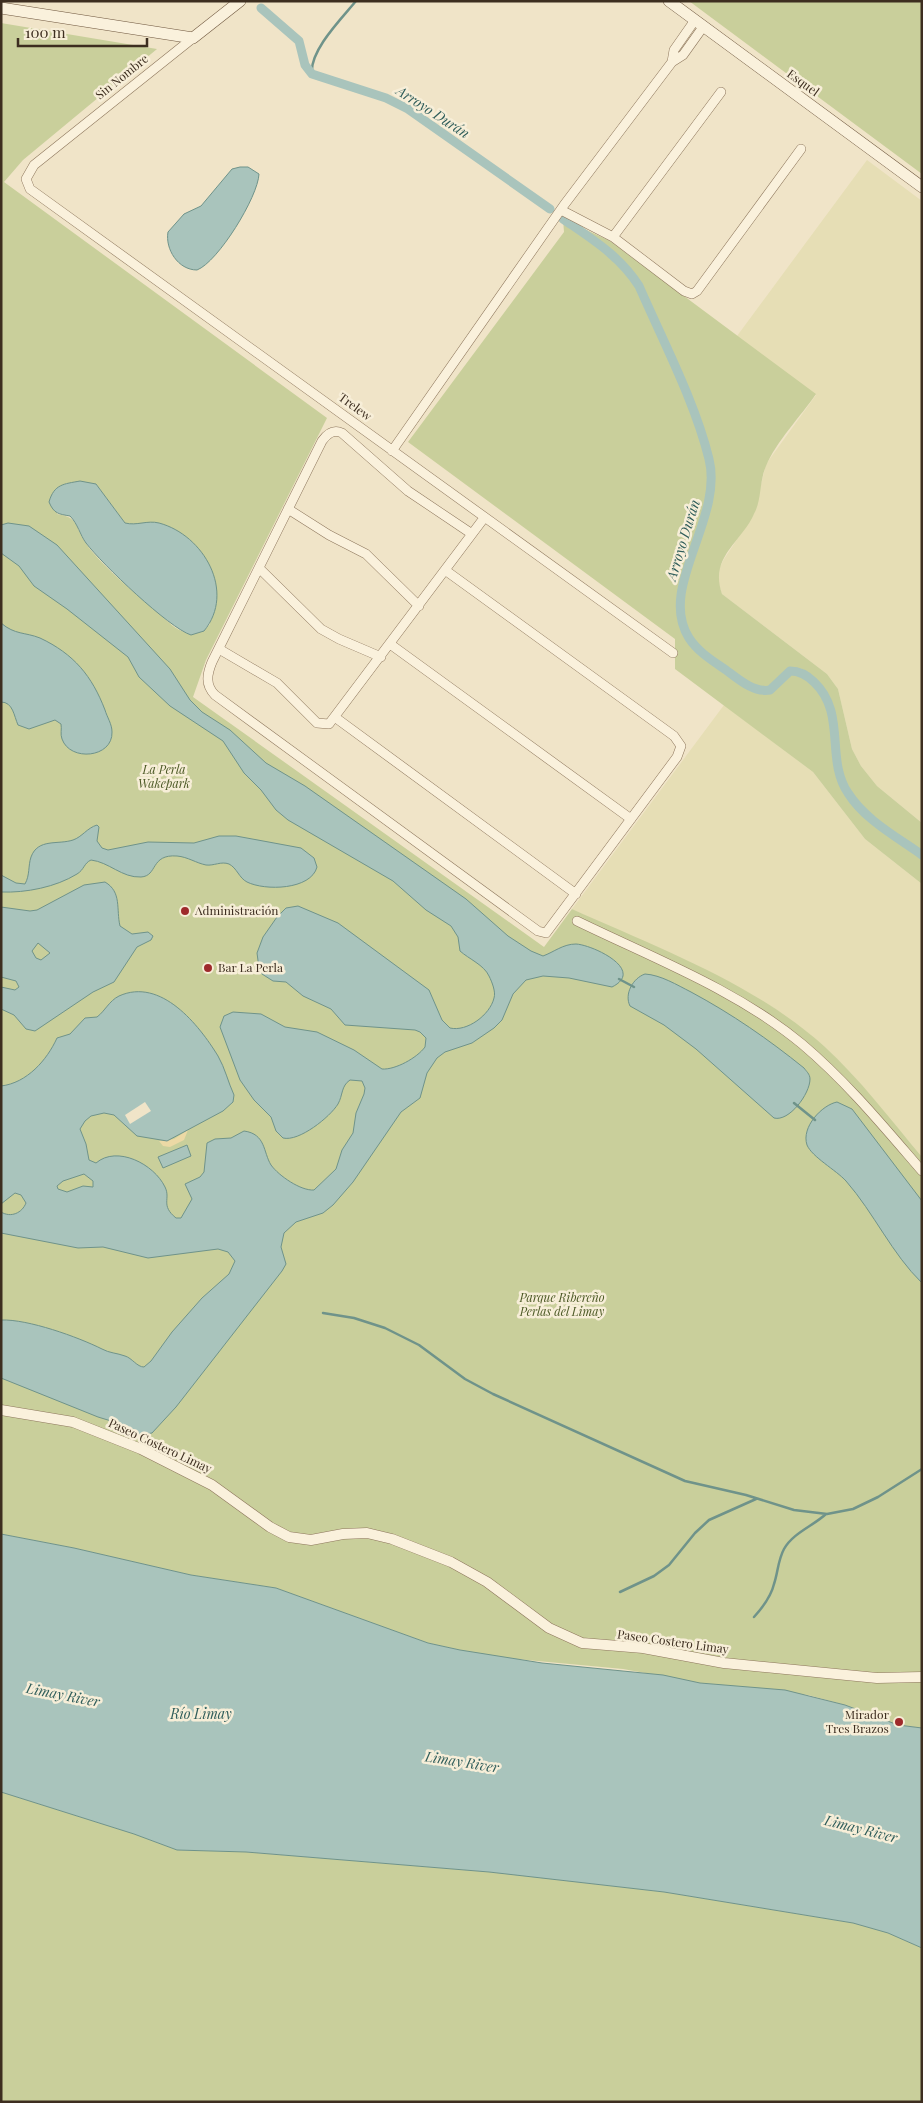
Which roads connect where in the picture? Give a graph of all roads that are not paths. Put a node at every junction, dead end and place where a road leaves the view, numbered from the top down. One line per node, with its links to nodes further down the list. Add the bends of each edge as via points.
1 (240, 1): 5 (main road, Sin Nombre)
2 (669, 1): 4 (main road, Esquel)
3 (1, 8): 5 (main road)
4 (699, 23): 9 (main road, Esquel); 10 (street, via 683,55 672,62)
5 (193, 38): 8 (street, Sin Nombre, via 34,166)
6 (721, 92): 11 (street)
7 (801, 149): 11 (street, via 695,293 684,291)
8 (26, 179): 12 (street, Trelew, via 34,193)
9 (922, 187)
10 (561, 210): 11 (street); 12 (street)
11 (613, 236)
12 (392, 451): 14 (street, Trelew)
13 (288, 509): 15 (street, via 322,441 327,434 339,432 408,491); 16 (street); 18 (street, via 329,536 366,554)
14 (484, 518): 15 (street); 21 (street, Trelew)
15 (472, 534): 17 (street)
16 (259, 568): 20 (street); 22 (street, via 321,629)
17 (445, 570): 18 (street); 24 (street, via 680,743 679,754)
18 (419, 606): 19 (street)
19 (390, 644): 22 (street); 24 (street)
20 (219, 649): 23 (street, via 277,683 317,723 325,726); 25 (street, via 208,680 208,686 215,695 538,931 549,930)
21 (673, 653)
22 (381, 657): 23 (street)
23 (336, 718): 25 (street)
24 (632, 819): 25 (street)
25 (576, 894)
26 (576, 921): 27 (street, via 721,991 776,1025 846,1084)
27 (922, 1171)
28 (1, 1410): 29 (street, Paseo Costero Limay, via 73,1422 141,1449 212,1485 289,1537 311,1540 343,1534 373,1534 451,1562 487,1582 550,1628 582,1643 650,1649 724,1663 878,1678)
29 (922, 1677)

